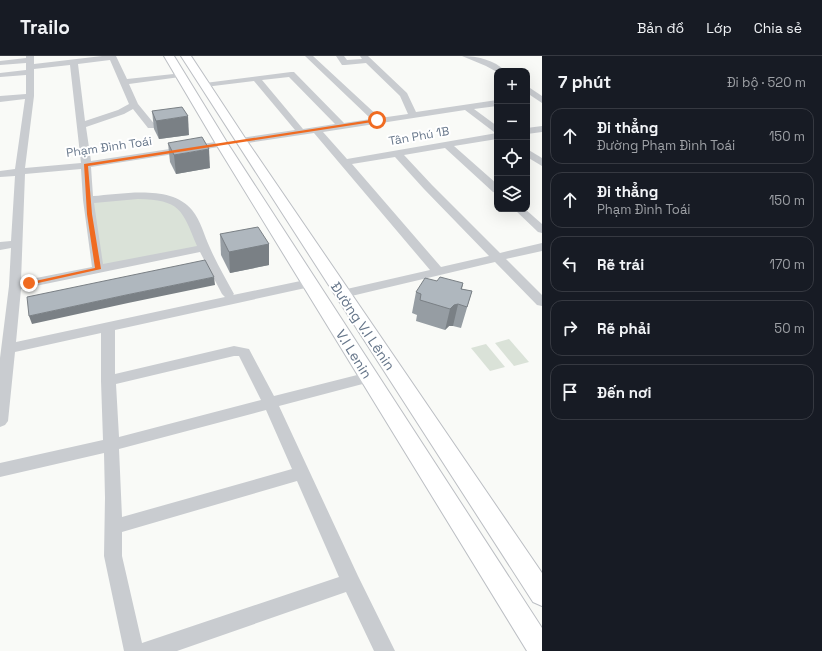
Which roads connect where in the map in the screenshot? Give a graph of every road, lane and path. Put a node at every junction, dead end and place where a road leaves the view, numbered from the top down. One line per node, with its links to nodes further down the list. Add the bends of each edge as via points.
1 (169, 56): 13 (main road, V.I Lenin)
2 (186, 56): 16 (main road, Đường V.I Lênin)
3 (309, 56): 26 (street)
4 (340, 56): 7 (street, via 345,63)
5 (466, 56): 11 (street)
6 (113, 57): 8 (street); 15 (street)
7 (367, 58): 25 (street, via 404,95)
8 (74, 62): 10 (street); 27 (street)
9 (0, 63): 10 (street)
10 (31, 64): 12 (street); 18 (street)
11 (496, 68)
12 (0, 75)
13 (180, 75): 15 (street); 37 (main road, V.I Lenin)
14 (256, 78): 16 (street); 29 (street, via 292,74); 34 (street)
15 (125, 82): 23 (street)
16 (205, 85): 36 (main road, Đường V.I Lênin)
17 (530, 91): 20 (street)
18 (30, 96): 21 (street); 44 (street)
19 (530, 98): 20 (street)
20 (541, 98)
21 (0, 99)
22 (494, 103): 24 (street)
23 (134, 105): 27 (street); 28 (street)
24 (466, 108): 25 (street); 30 (street)
25 (413, 115): 26 (street)
26 (377, 120): 29 (street)
27 (81, 126): 43 (street)
28 (151, 126)
29 (341, 126): 32 (street)
30 (494, 128)
31 (542, 128): 33 (street)
32 (317, 130): 34 (street); 41 (street)
33 (530, 130)
34 (301, 132): 36 (street)
35 (494, 137): 38 (street, Tân Phú 1B)
36 (241, 141): 37 (main road); 60 (main road, Đường V.I Lênin)
37 (222, 144): 43 (street, Phạm Đình Toái); 57 (main road, V.I Lenin)
38 (447, 145): 39 (street, Tân Phú 1B); 46 (street)
39 (398, 154): 41 (street, Tân Phú 1B); 54 (street)
40 (530, 154): 42 (street)
41 (346, 162): 56 (street)
42 (542, 163)
43 (89, 164): 44 (street, Phạm Đình Toái); 47 (street)
44 (20, 171): 45 (street, Phạm Đình Toái); 50 (street)
45 (0, 174)
46 (494, 187)
47 (93, 199): 53 (street, via 148,196 172,200 188,212); 55 (street)
48 (522, 212): 49 (street)
49 (542, 230)
50 (16, 244): 51 (street); 58 (street)
51 (0, 246)
52 (542, 247): 54 (street)
53 (204, 248): 55 (street); 59 (street)
54 (498, 258): 56 (street); 62 (street)
55 (98, 269): 58 (street)
56 (438, 271): 60 (street)
57 (307, 280): 59 (street); 61 (main road, V.I Lenin); 63 (street)
58 (15, 286): 64 (street)
59 (228, 294): 64 (street)
60 (342, 294): 61 (main road); 74 (main road, Đường V.I Lênin)
61 (320, 299): 65 (main road, V.I Lenin)
62 (542, 302)
63 (108, 327): 64 (street); 66 (street)
64 (6, 351): 68 (street)
65 (368, 376): 67 (street); 75 (main road, V.I Lenin)
66 (108, 381): 67 (street, via 241,351 246,354); 69 (street)
67 (270, 403): 69 (street); 71 (street)
68 (0, 421)
69 (110, 445): 70 (street); 72 (street, via 114,498)
70 (0, 470)
71 (302, 473): 72 (street); 73 (street)
72 (113, 527): 76 (street, via 113,556)
73 (351, 582): 77 (street); 78 (street)
74 (542, 594)
75 (540, 650)
76 (134, 651)
77 (148, 651)
78 (385, 651)

